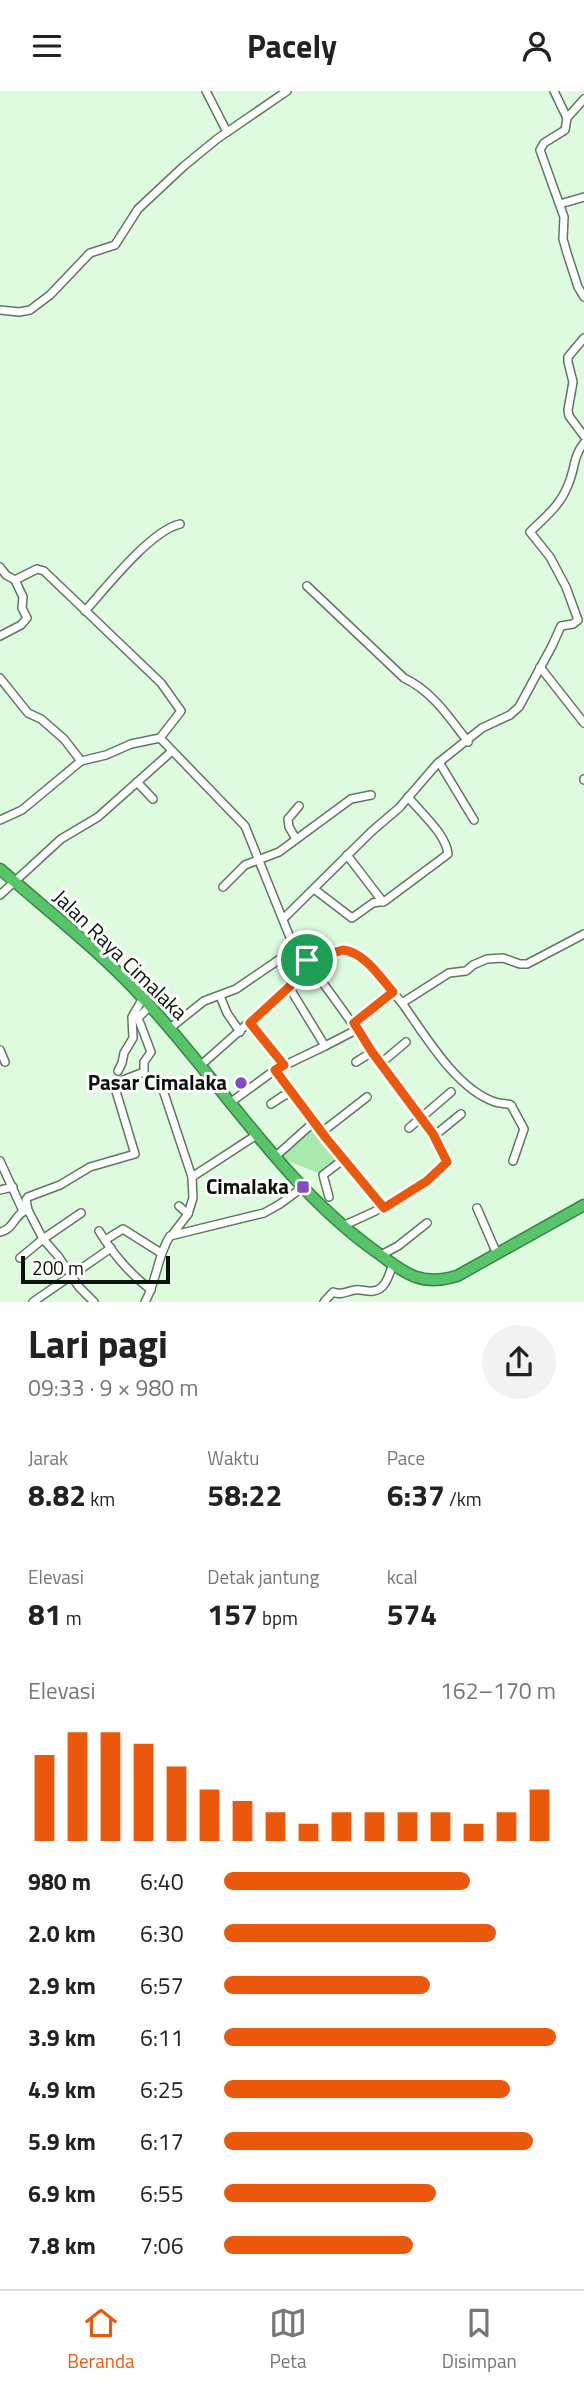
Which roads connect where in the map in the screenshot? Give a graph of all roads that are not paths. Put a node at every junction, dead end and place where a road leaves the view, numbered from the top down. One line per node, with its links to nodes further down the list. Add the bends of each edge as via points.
1 (206, 91): 6 (street)
2 (287, 91): 6 (street)
3 (554, 91): 5 (street)
4 (584, 100): 5 (street)
5 (567, 118): 8 (street, via 565,130 540,150)
6 (227, 132): 10 (street, via 138,209 115,245 90,253 30,310)
7 (584, 197): 8 (street)
8 (560, 204): 9 (street, via 566,254)
9 (584, 297)
10 (0, 310)
11 (584, 338): 12 (street, via 568,357 573,382 569,415)
12 (584, 436)
13 (584, 443): 20 (street, via 561,500 530,533 550,557 578,618 561,626)
14 (180, 524): 18 (street, via 144,548)
15 (0, 567): 16 (street)
16 (15, 579): 18 (street, via 40,569); 19 (street, via 27,618)
17 (307, 586): 24 (street, via 404,678 417,683)
18 (85, 611): 23 (street, via 144,666 181,709)
19 (0, 636)
20 (540, 667): 22 (street); 24 (street, via 519,707)
21 (0, 678): 26 (street, via 28,713 64,739)
22 (584, 723)
23 (160, 738): 25 (street); 26 (street)
24 (468, 742): 27 (street)
25 (171, 752): 28 (street); 37 (street, via 245,826)
26 (81, 761): 33 (street, via 22,810)
27 (439, 762): 30 (street); 34 (street)
28 (137, 782): 31 (street); 39 (street, via 98,817 61,839)
29 (371, 795): 35 (street, via 351,799)
30 (408, 797): 36 (street); 43 (street, via 449,854)
31 (153, 799)
32 (299, 806): 35 (street, via 288,819)
33 (0, 820)
34 (474, 820)
35 (296, 839): 37 (street)
36 (347, 855): 41 (street); 43 (street)
37 (259, 859): 40 (street, via 238,870); 44 (street)
38 (0, 869): 39 (highway, Jalan Raya Cimalaka)
39 (15, 882): 42 (street); 51 (highway, Jalan Raya Cimalaka)
40 (223, 887)
41 (314, 888): 43 (street, via 351,918 373,903); 44 (street)
42 (0, 895)
43 (383, 902)
44 (284, 918): 46 (street)
45 (584, 934): 52 (street, via 527,964 495,957 462,973 449,973)
46 (296, 949): 47 (street); 50 (street)
47 (309, 962): 48 (street); 49 (street, via 348,950); 54 (street)
48 (289, 987): 53 (street); 58 (street)
49 (393, 992): 52 (street); 54 (street)
50 (220, 996): 55 (street, via 204,1001); 56 (street)
51 (146, 1002): 55 (highway, Jalan Raya Cimalaka); 67 (street, via 132,1017 133,1038); 94 (street, via 138,1018 152,1052 144,1062 144,1072 118,1082 115,1089 135,1154 98,1164 28,1197)
52 (402, 1003): 84 (street, via 447,1066 494,1102 512,1105 524,1129)
53 (250, 1023): 56 (street); 65 (street)
54 (356, 1026): 58 (street); 60 (street)
55 (169, 1028): 64 (highway, Jalan Raya Cimalaka)
56 (240, 1032): 64 (street)
57 (406, 1042): 63 (street)
58 (326, 1046): 65 (street)
59 (0, 1050): 61 (street)
60 (372, 1052): 62 (street); 63 (street)
61 (5, 1062)
62 (356, 1062)
63 (380, 1064): 75 (street)
64 (201, 1065): 72 (highway, Jalan Raya Cimalaka)
65 (284, 1065): 66 (street)
66 (275, 1070): 70 (street); 72 (street)
67 (118, 1071)
68 (162, 1087): 85 (street)
69 (451, 1091): 75 (street)
70 (292, 1093): 73 (street); 76 (street)
71 (367, 1097): 78 (street)
72 (232, 1103): 79 (highway, Jalan Raya Cimalaka)
73 (271, 1104)
74 (461, 1114): 80 (street)
75 (421, 1118): 77 (street); 80 (street)
76 (314, 1122): 78 (street); 81 (street)
77 (409, 1128)
78 (322, 1132): 82 (street)
79 (258, 1134): 81 (highway, Jalan Raya Cimalaka); 85 (street)
80 (434, 1136): 92 (street, via 447,1164)
81 (276, 1156): 87 (highway, Jalan Raya Cimalaka)
82 (344, 1159): 89 (street, via 323,1175); 92 (street)
83 (0, 1161): 86 (street)
84 (513, 1161)
85 (194, 1177): 96 (street)
86 (13, 1187): 88 (street); 94 (street)
87 (303, 1187): 98 (highway, Jalan Raya Cimalaka); 101 (street, via 264,1213)
88 (0, 1190)
89 (328, 1197)
90 (584, 1205): 106 (highway, Jalan Raya Cimalaka)
91 (179, 1206): 96 (street)
92 (384, 1208): 98 (street)
93 (477, 1208): 106 (street)
94 (26, 1211): 100 (street); 102 (street)
95 (81, 1213): 102 (street)
96 (188, 1214): 101 (street)
97 (427, 1223): 107 (street)
98 (341, 1226): 107 (highway, Jalan Raya Cimalaka)
99 (99, 1231): 103 (street)
100 (0, 1232)
101 (175, 1234): 105 (street, via 168,1238)
102 (43, 1240): 108 (street); 110 (street)
103 (105, 1240): 104 (street); 105 (street, via 123,1229)
104 (111, 1248): 110 (street); 111 (street)
105 (162, 1253): 111 (street)
106 (498, 1254): 109 (highway, Jalan Raya Cimalaka, via 443,1280 426,1280)
107 (381, 1255): 109 (highway, Jalan Raya Cimalaka)
108 (20, 1258)
109 (393, 1264): 115 (street, via 381,1288 333,1292)
110 (71, 1276): 112 (street); 113 (street)
111 (151, 1290): 114 (street)
112 (33, 1302)
113 (94, 1302)
114 (145, 1302)
115 (324, 1302)

